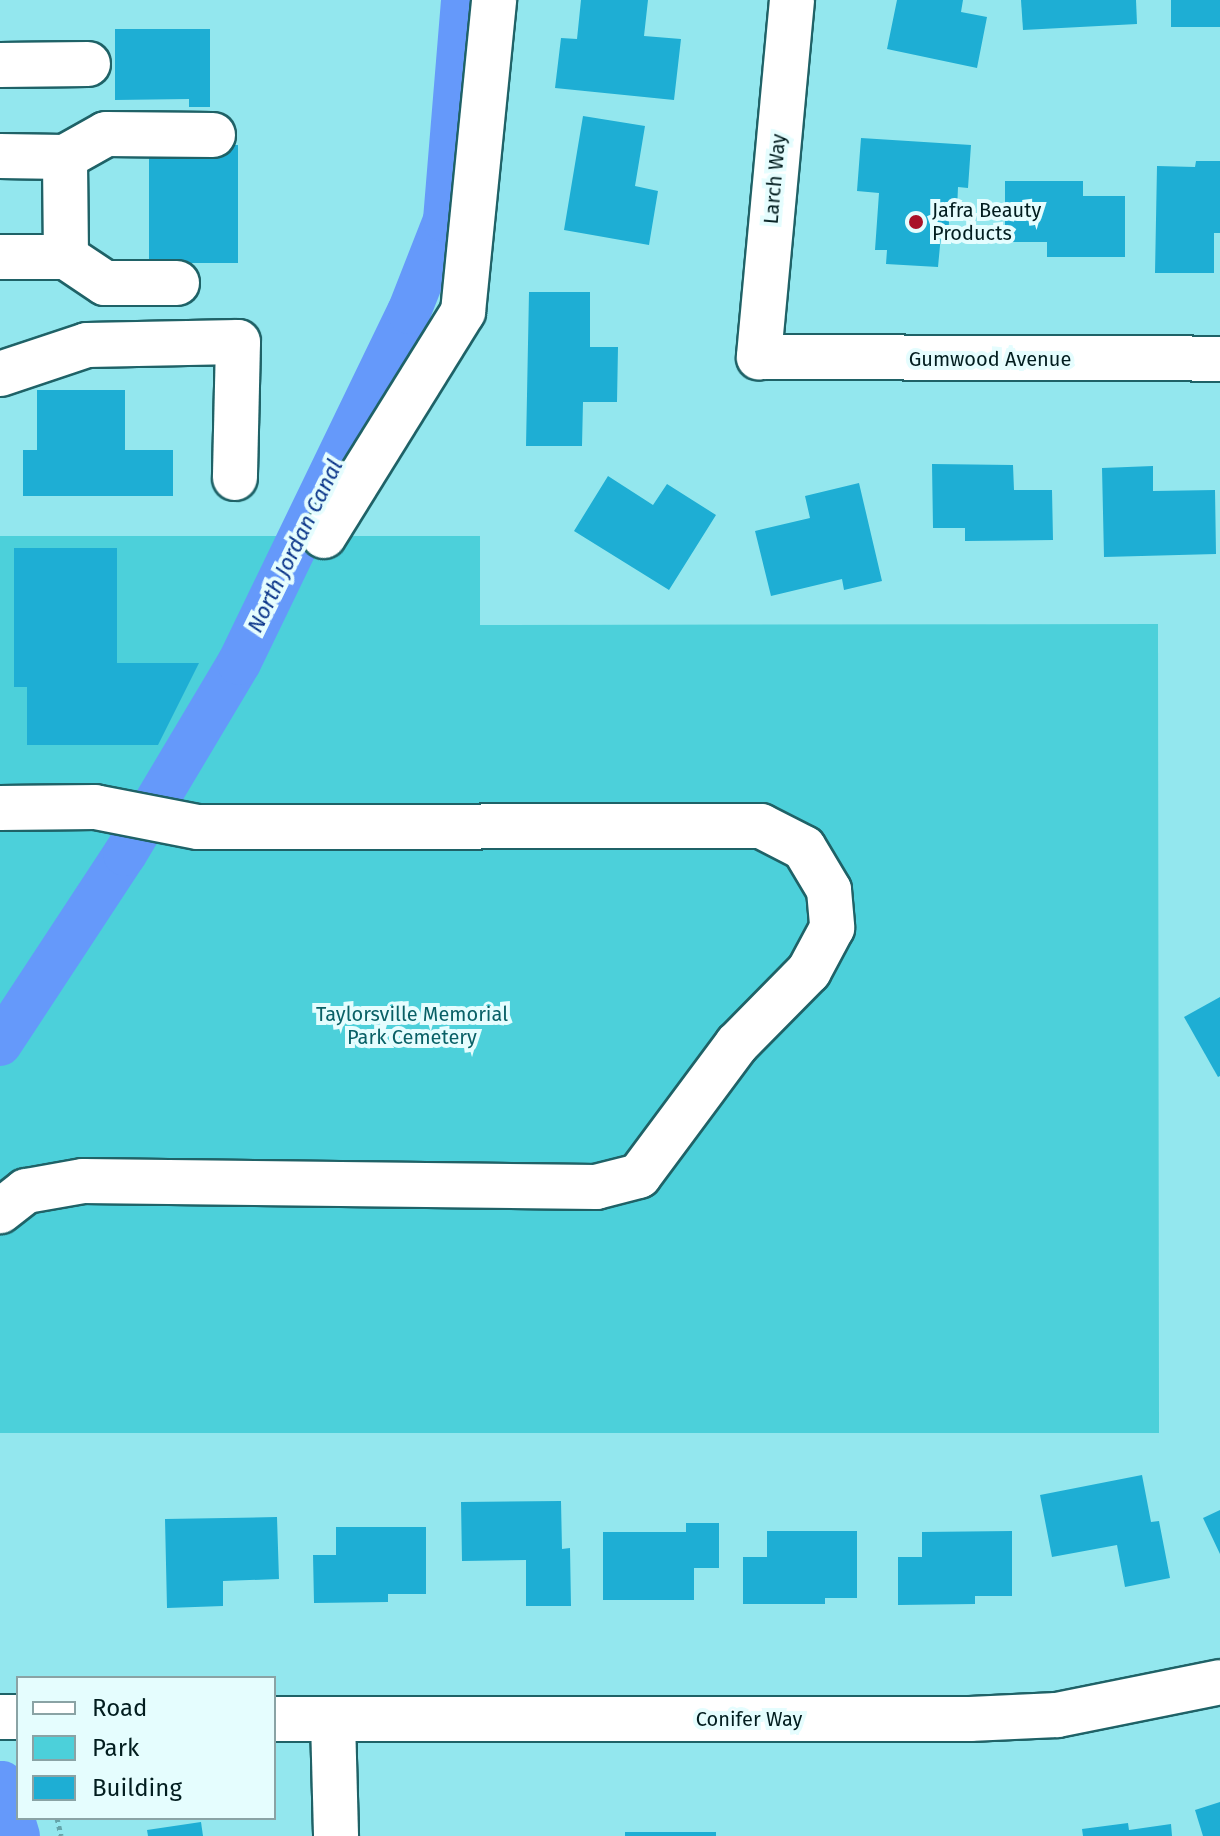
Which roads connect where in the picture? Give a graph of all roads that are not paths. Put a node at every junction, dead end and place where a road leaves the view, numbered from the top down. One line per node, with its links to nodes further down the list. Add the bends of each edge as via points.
1 (494, 0): 15 (street, via 463,312)
2 (792, 0): 11 (street, Larch Way)
3 (88, 64): 4 (street)
4 (0, 65)
5 (213, 135): 7 (street, via 106,134)
6 (0, 156): 7 (street)
7 (65, 157): 9 (street)
8 (0, 257): 9 (street)
9 (66, 257): 10 (street, via 105,283)
10 (177, 283)
11 (759, 357): 12 (street, Gumwood Avenue)
12 (1220, 359)
13 (0, 374): 14 (street, via 87,345 238,342)
14 (235, 478)
15 (324, 536)
16 (0, 808): 17 (street, via 118,812 198,827 761,826 804,848 829,890 832,928 809,971 737,1044 639,1176 596,1187 83,1181 26,1191)
17 (0, 1211)
18 (1220, 1682): 20 (street, Conifer Way, via 1071,1713 970,1719)
19 (276, 1719): 20 (street, Conifer Way)
20 (333, 1720): 21 (street)
21 (336, 1836)

